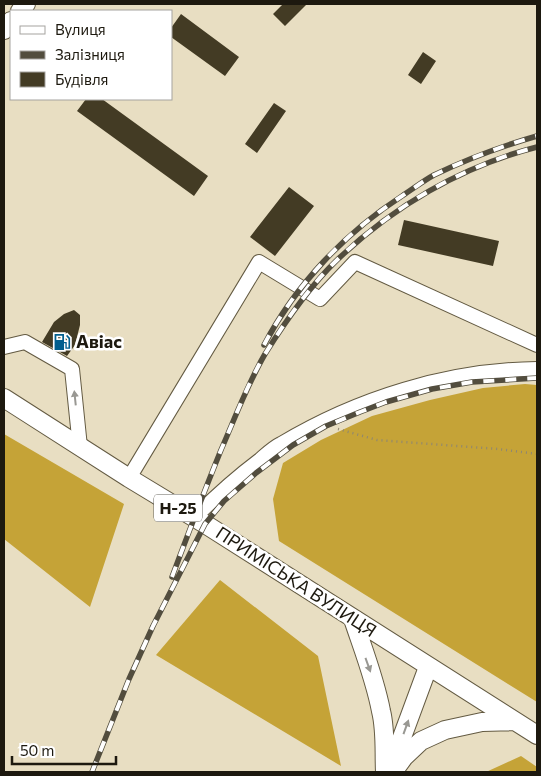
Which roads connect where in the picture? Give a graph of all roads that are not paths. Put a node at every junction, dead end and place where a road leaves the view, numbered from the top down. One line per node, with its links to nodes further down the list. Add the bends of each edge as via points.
1 (537, 345): 6 (street, via 355,262 320,299 259,262)
2 (4, 347): 5 (street, one-way to 2, via 72,369 25,342)
3 (537, 369): 7 (street, via 465,375 405,389 364,403 280,444 220,492)
4 (4, 398): 5 (main road, ПРИМІСЬКА ВУЛИЦЯ / Н-25)
5 (80, 446): 6 (main road, ПРИМІСЬКА ВУЛИЦЯ / Н-25)
6 (129, 478): 7 (main road, ПРИМІСЬКА ВУЛИЦЯ / Н-25)
7 (194, 518): 8 (main road, ПРИМІСЬКА ВУЛИЦЯ / Н-25)
8 (353, 619): 9 (main road, ПРИМІСЬКА ВУЛИЦЯ / Н-25); 12 (main road, one-way to 12, via 382,711)
9 (428, 666): 10 (main road, ПРИМІСЬКА ВУЛИЦЯ / Н-25); 13 (main road, one-way to 9)
10 (515, 721): 11 (main road, ПРИМІСЬКА ВУЛИЦЯ / Н-25); 14 (main road, via 482,722 445,730 421,741)
11 (537, 736)
12 (385, 772)
13 (389, 772)
14 (393, 772)

